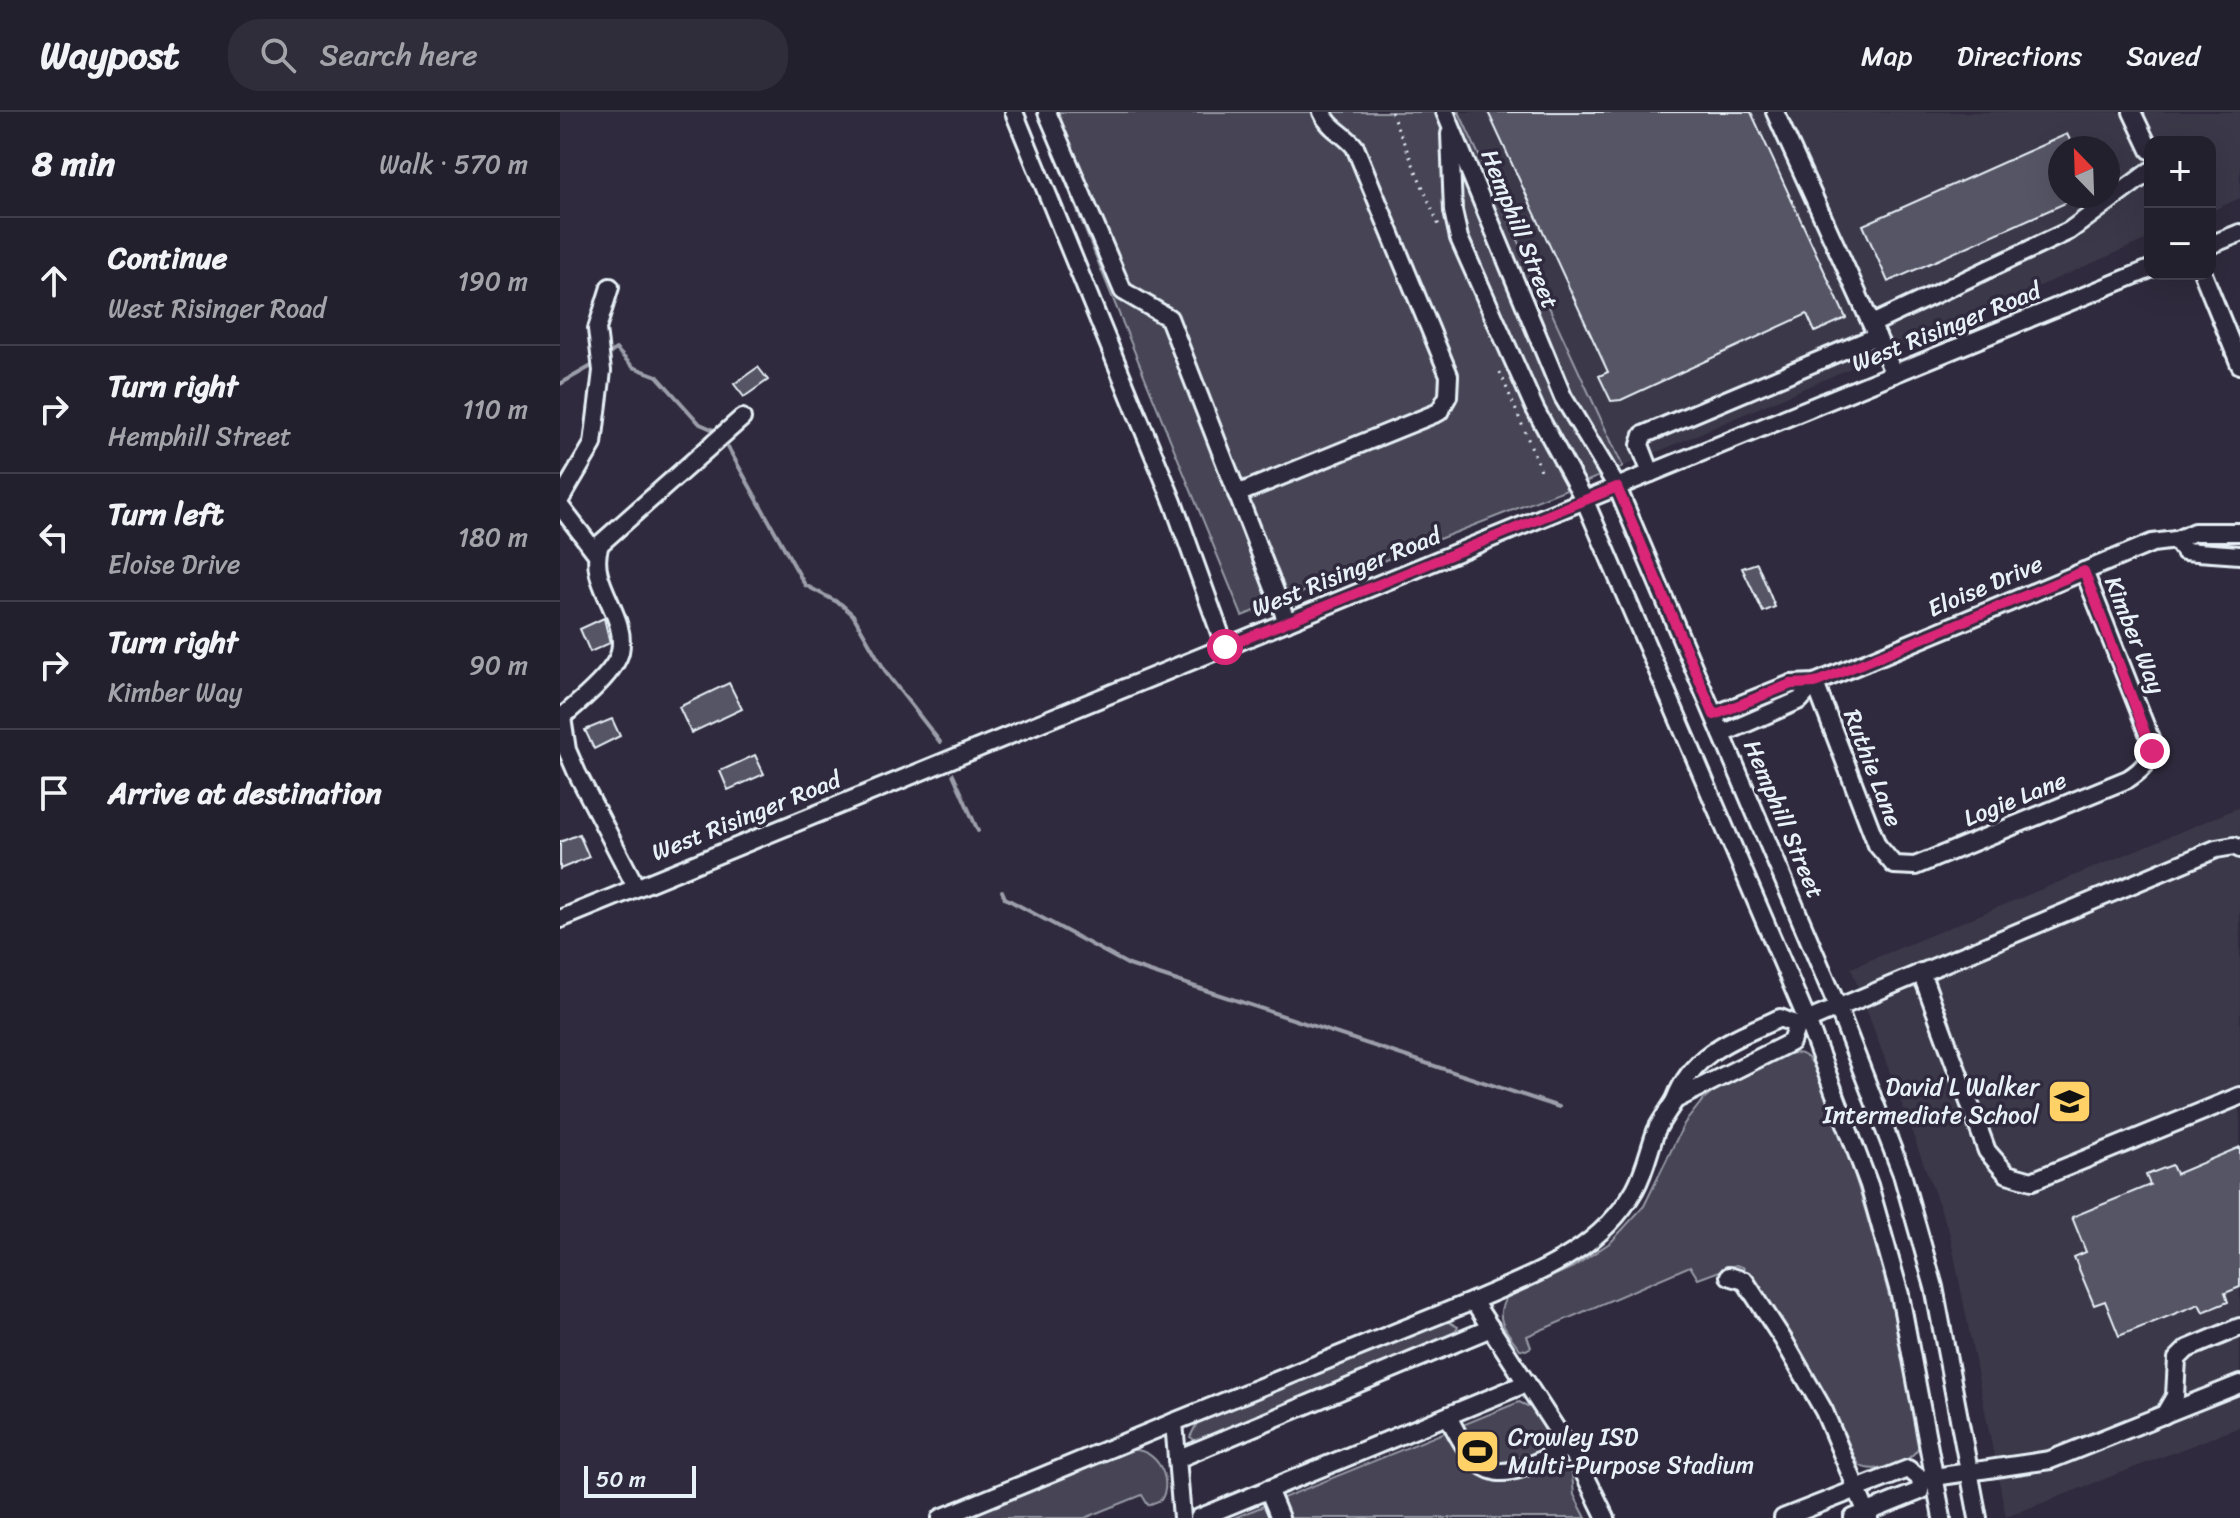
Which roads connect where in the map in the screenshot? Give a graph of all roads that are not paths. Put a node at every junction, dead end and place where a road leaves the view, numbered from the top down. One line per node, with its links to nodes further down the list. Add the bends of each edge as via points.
1 (1014, 112): 29 (street, via 1173,502)
2 (1047, 112): 20 (street, via 1123,291 1169,318)
3 (1322, 112): 20 (street, via 1328,125 1355,147 1449,375 1448,396 1439,412)
4 (1775, 112): 14 (street)
5 (2132, 112): 7 (street)
6 (1447, 117): 19 (street, Hemphill Street, via 1563,397); 21 (street, Hemphill Street, via 1459,238 1535,409)
7 (2144, 137)
8 (2144, 175): 14 (street, via 2069,231)
9 (2240, 233): 10 (street)
10 (2216, 243)
11 (2144, 271): 16 (street, West Risinger Road)
12 (2205, 280): 15 (street)
13 (610, 287): 22 (street, via 597,329 602,371 593,444)
14 (1875, 330): 16 (street); 18 (street, via 1643,435 1640,445)
15 (2240, 365)
16 (1894, 374): 18 (street, West Risinger Road)
17 (742, 418): 25 (street)
18 (1651, 473): 19 (street, West Risinger Road)
19 (1617, 487): 21 (street, West Risinger Road); 31 (street, Hemphill Street)
20 (1237, 494): 28 (street)
21 (1585, 501): 28 (street, West Risinger Road); 41 (street, Hemphill Street)
22 (560, 503): 25 (street)
23 (2240, 532): 24 (street, Eloise Drive, via 2194,532)
24 (2176, 540): 26 (street, via 2184,551); 27 (street, Eloise Drive, via 2152,543)
25 (596, 553): 32 (street, via 597,574 620,634 619,654 595,688)
26 (2240, 555)
27 (2084, 571): 30 (street, Eloise Drive); 34 (street, Kimber Way, via 2150,738)
28 (1287, 622): 29 (street, West Risinger Road)
29 (1225, 647): 37 (street, West Risinger Road)
30 (1815, 683): 31 (street, Eloise Drive, via 1791,684); 33 (street, Eloise Drive, via 1800,700); 36 (street, Ruthie Lane, via 1877,845)
31 (1714, 715): 33 (street, Hemphill Street)
32 (561, 717): 37 (street, via 577,773)
33 (1722, 734): 40 (street, Hemphill Street)
34 (2149, 762): 36 (street, Logie Lane, via 2128,779 1929,860)
35 (2240, 849): 39 (street, via 2216,849)
36 (1894, 865)
37 (636, 887): 38 (street, West Risinger Road)
38 (560, 919)
39 (1921, 972): 40 (street); 42 (street, via 1987,1151 2007,1174 2032,1181)
40 (1838, 1008): 41 (street); 55 (street, Hemphill Street, via 1902,1174 1934,1287)
41 (1802, 1023): 43 (street, via 1791,1042); 43 (street, via 1780,1018 1703,1055 1683,1079); 56 (street, Hemphill Street, via 1869,1185 1900,1295)
42 (2240, 1096)
43 (1675, 1100): 45 (street, via 1658,1128 1637,1185 1615,1220 1555,1265)
44 (1729, 1276): 58 (street, via 1745,1281 1781,1336 1824,1411)
45 (1473, 1301): 47 (street); 52 (street)
46 (2240, 1327): 50 (street, via 2187,1349 2177,1359 2175,1396)
47 (1491, 1328): 48 (street); 54 (street)
48 (1527, 1383): 51 (street); 53 (street)
49 (2240, 1384): 50 (street)
50 (2164, 1415): 55 (street, via 2050,1460)
51 (1448, 1416): 53 (street, via 1464,1448 1496,1473 1519,1471); 57 (street)
52 (1174, 1422): 54 (street); 60 (street)
53 (1568, 1447): 64 (street)
54 (1177, 1459): 61 (street)
55 (1971, 1470): 56 (street); 67 (street, Hemphill Street)
56 (1928, 1477): 58 (street, via 1908,1469); 59 (street, via 1920,1491); 66 (street, Hemphill Street)
57 (1268, 1489): 62 (street); 63 (street)
58 (1855, 1489): 59 (street); 65 (street)
59 (1863, 1516)
60 (941, 1518)
61 (1182, 1518)
62 (1199, 1518)
63 (1280, 1518)
64 (1606, 1518)
65 (1783, 1518)
66 (1942, 1518)
67 (1978, 1518)

